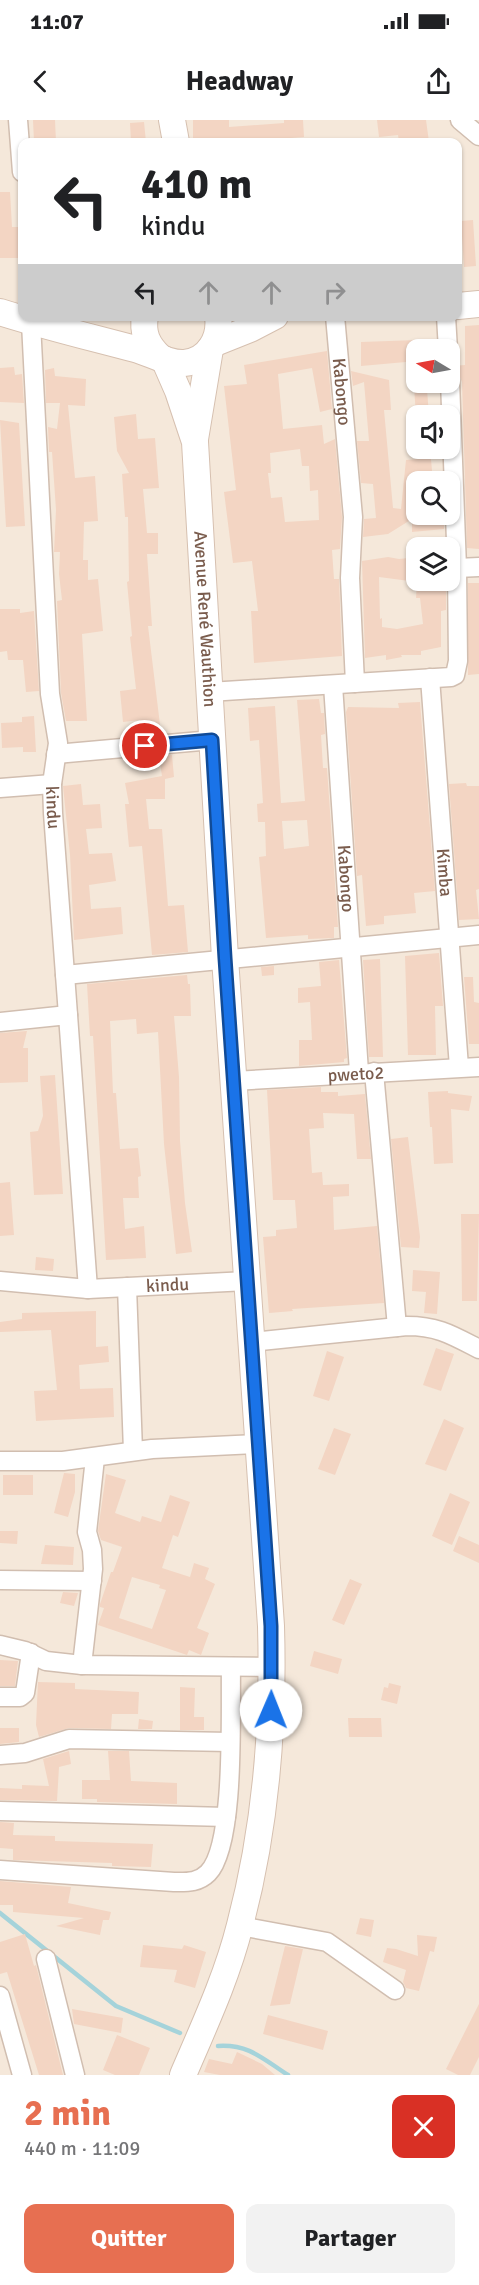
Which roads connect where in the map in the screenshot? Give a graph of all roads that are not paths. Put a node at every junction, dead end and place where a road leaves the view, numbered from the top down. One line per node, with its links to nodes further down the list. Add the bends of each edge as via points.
1 (18, 120): 5 (street)
2 (172, 120): 6 (street)
3 (460, 120): 4 (street)
4 (479, 136)
5 (19, 138)
6 (175, 138)
7 (0, 302): 10 (street)
8 (479, 304): 9 (street)
9 (462, 306)
10 (18, 308)
11 (18, 311): 12 (street)
12 (0, 312)
13 (28, 321): 34 (street, kindu)
14 (56, 321): 22 (street)
15 (144, 321): 22 (street, via 145,335 153,351)
16 (218, 321): 21 (street)
17 (265, 321): 21 (street)
18 (334, 321): 30 (street, Kabongo, via 353,517 350,578)
19 (446, 321): 20 (street)
20 (447, 339)
21 (212, 346): 22 (street, via 202,356 184,363); 24 (street)
22 (162, 358): 24 (street)
23 (450, 393): 25 (street)
24 (195, 442): 32 (street, Avenue René Wauthion)
25 (456, 537)
26 (479, 567): 27 (street)
27 (460, 568)
28 (457, 591): 29 (street, via 456,672 451,677)
29 (430, 678): 30 (street); 38 (street, Kimba)
30 (355, 683): 31 (street)
31 (333, 685): 32 (street); 39 (street, Kabongo)
32 (209, 692): 33 (street, Avenue René Wauthion)
33 (212, 740): 34 (street); 40 (street, Avenue René Wauthion)
34 (57, 754): 35 (street, kindu)
35 (52, 784): 36 (street); 41 (street, kindu)
36 (0, 788)
37 (479, 935): 38 (street)
38 (448, 937): 39 (street); 45 (street, Kimba)
39 (351, 946): 40 (street); 46 (street, Kabongo)
40 (225, 958): 41 (street); 47 (street, Avenue René Wauthion)
41 (65, 975): 42 (street, kindu)
42 (68, 1015): 43 (street); 51 (street, kindu)
43 (0, 1022)
44 (479, 1066): 45 (street, pweto2)
45 (459, 1067): 46 (street, pweto2)
46 (367, 1072): 47 (street, pweto2); 52 (street, Kabongo)
47 (233, 1081): 49 (street, Avenue René Wauthion)
48 (0, 1281): 51 (street, kindu)
49 (247, 1281): 50 (street, kindu); 53 (street, Avenue René Wauthion)
50 (127, 1287): 51 (street, kindu); 56 (street)
51 (88, 1289)
52 (397, 1327): 53 (street); 54 (street, via 436,1328)
53 (251, 1342): 55 (street, Avenue René Wauthion)
54 (479, 1349)
55 (258, 1444): 56 (street); 65 (street, Avenue René Wauthion)
56 (133, 1451): 57 (street)
57 (95, 1458): 58 (street); 60 (street, via 87,1532 93,1559)
58 (0, 1461)
59 (0, 1580): 60 (street)
60 (92, 1581): 63 (street)
61 (0, 1645): 62 (street)
62 (31, 1653): 63 (street, via 46,1661); 66 (street, via 25,1693)
63 (82, 1665): 64 (street)
64 (231, 1667): 65 (street); 67 (street)
65 (272, 1667): 72 (street, Avenue René Wauthion, via 267,1782)
66 (0, 1697)
67 (230, 1742): 68 (street, via 69,1740 25,1753); 70 (street)
68 (0, 1755)
69 (0, 1810): 70 (street)
70 (226, 1817): 71 (street, via 218,1856 210,1871 197,1881)
71 (0, 1870)
72 (240, 1926): 74 (street, via 327,1942); 78 (street, Avenue René Wauthion, via 223,1980)
73 (46, 1959): 77 (street)
74 (395, 1990)
75 (0, 1996): 76 (street)
76 (22, 2075)
77 (75, 2075)
78 (183, 2075)

